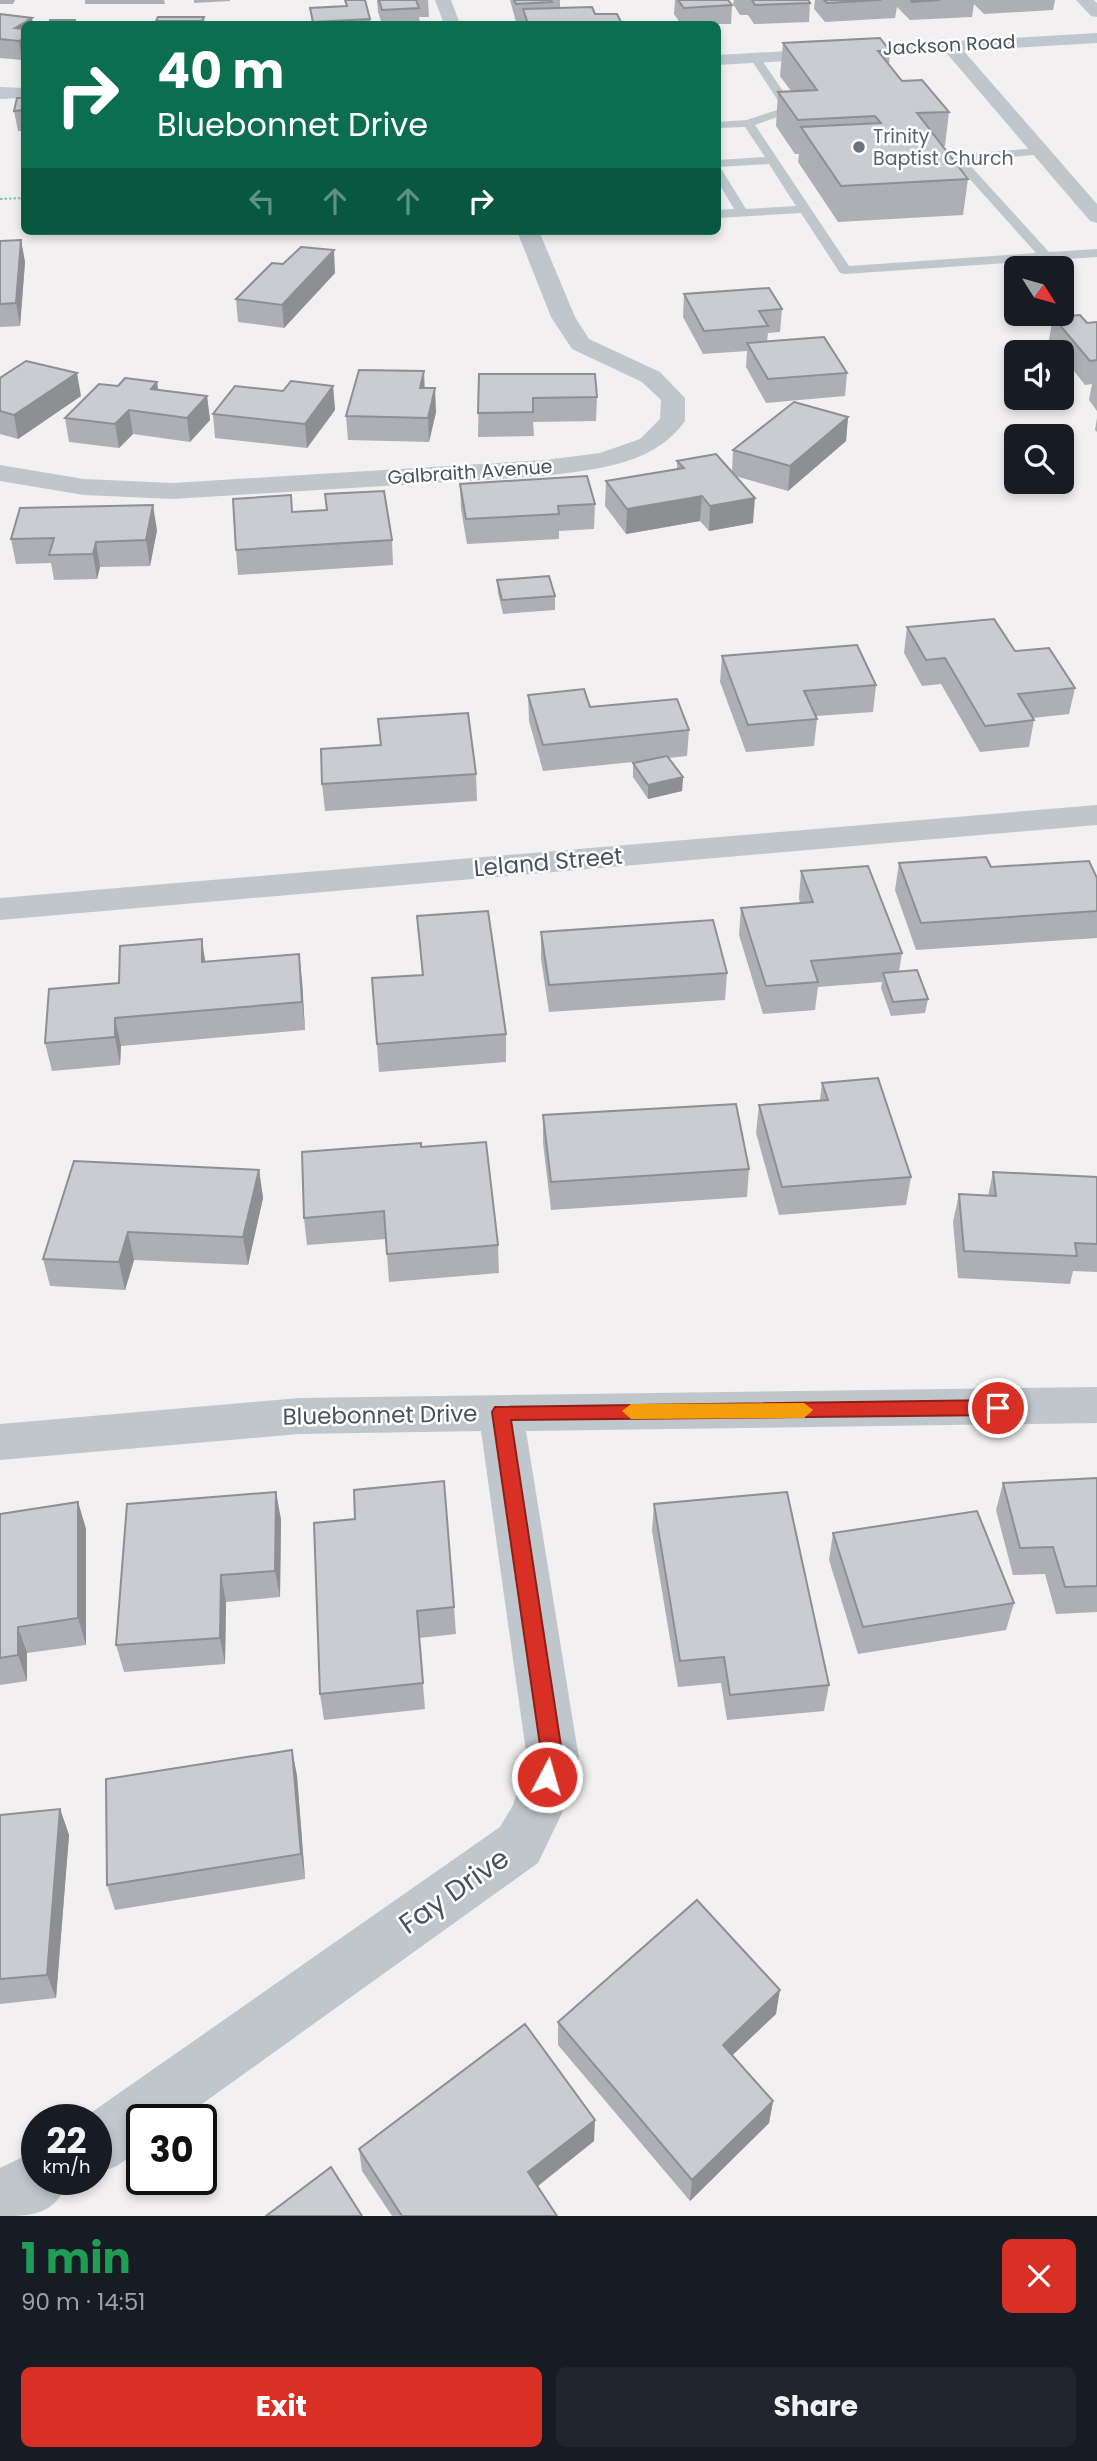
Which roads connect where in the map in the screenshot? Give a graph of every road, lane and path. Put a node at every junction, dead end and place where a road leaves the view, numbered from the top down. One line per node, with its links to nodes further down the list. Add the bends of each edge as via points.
1 (443, 0): 4 (street)
2 (1084, 0): 3 (street)
3 (1097, 12)
4 (451, 21)
5 (1097, 38): 6 (street, Jackson Road)
6 (949, 45): 7 (street, Jackson Road); 13 (street)
7 (755, 58): 8 (street, Jackson Road); 11 (lane, via 790,110)
8 (721, 60)
9 (0, 93): 10 (street)
10 (21, 93)
11 (748, 123): 12 (lane); 14 (lane)
12 (721, 125)
13 (1041, 152): 22 (street); 25 (lane, via 957,158)
14 (773, 160): 15 (lane); 19 (lane)
15 (721, 164)
16 (721, 178): 20 (lane)
17 (21, 198): 18 (path)
18 (0, 199)
19 (804, 209): 20 (lane); 26 (lane, via 845,270)
20 (742, 213): 21 (lane)
21 (721, 214)
22 (1097, 217)
23 (530, 235): 27 (street, Galbraith Avenue, via 563,317 580,344 651,377 673,398 673,421 649,444 604,460 545,468 258,488 84,488)
24 (1097, 253): 25 (lane)
25 (1045, 256)
26 (1004, 259)
27 (0, 473)
28 (1097, 815): 29 (street, Leland Street)
29 (0, 909)
30 (1097, 1405): 31 (street, Bluebonnet Drive)
31 (501, 1412): 32 (street, Bluebonnet Drive, via 299,1416); 33 (street, Fay Drive, via 553,1759 520,1845)
32 (0, 1442)
33 (112, 2134)
34 (21, 2190): 35 (street)
35 (0, 2202)

